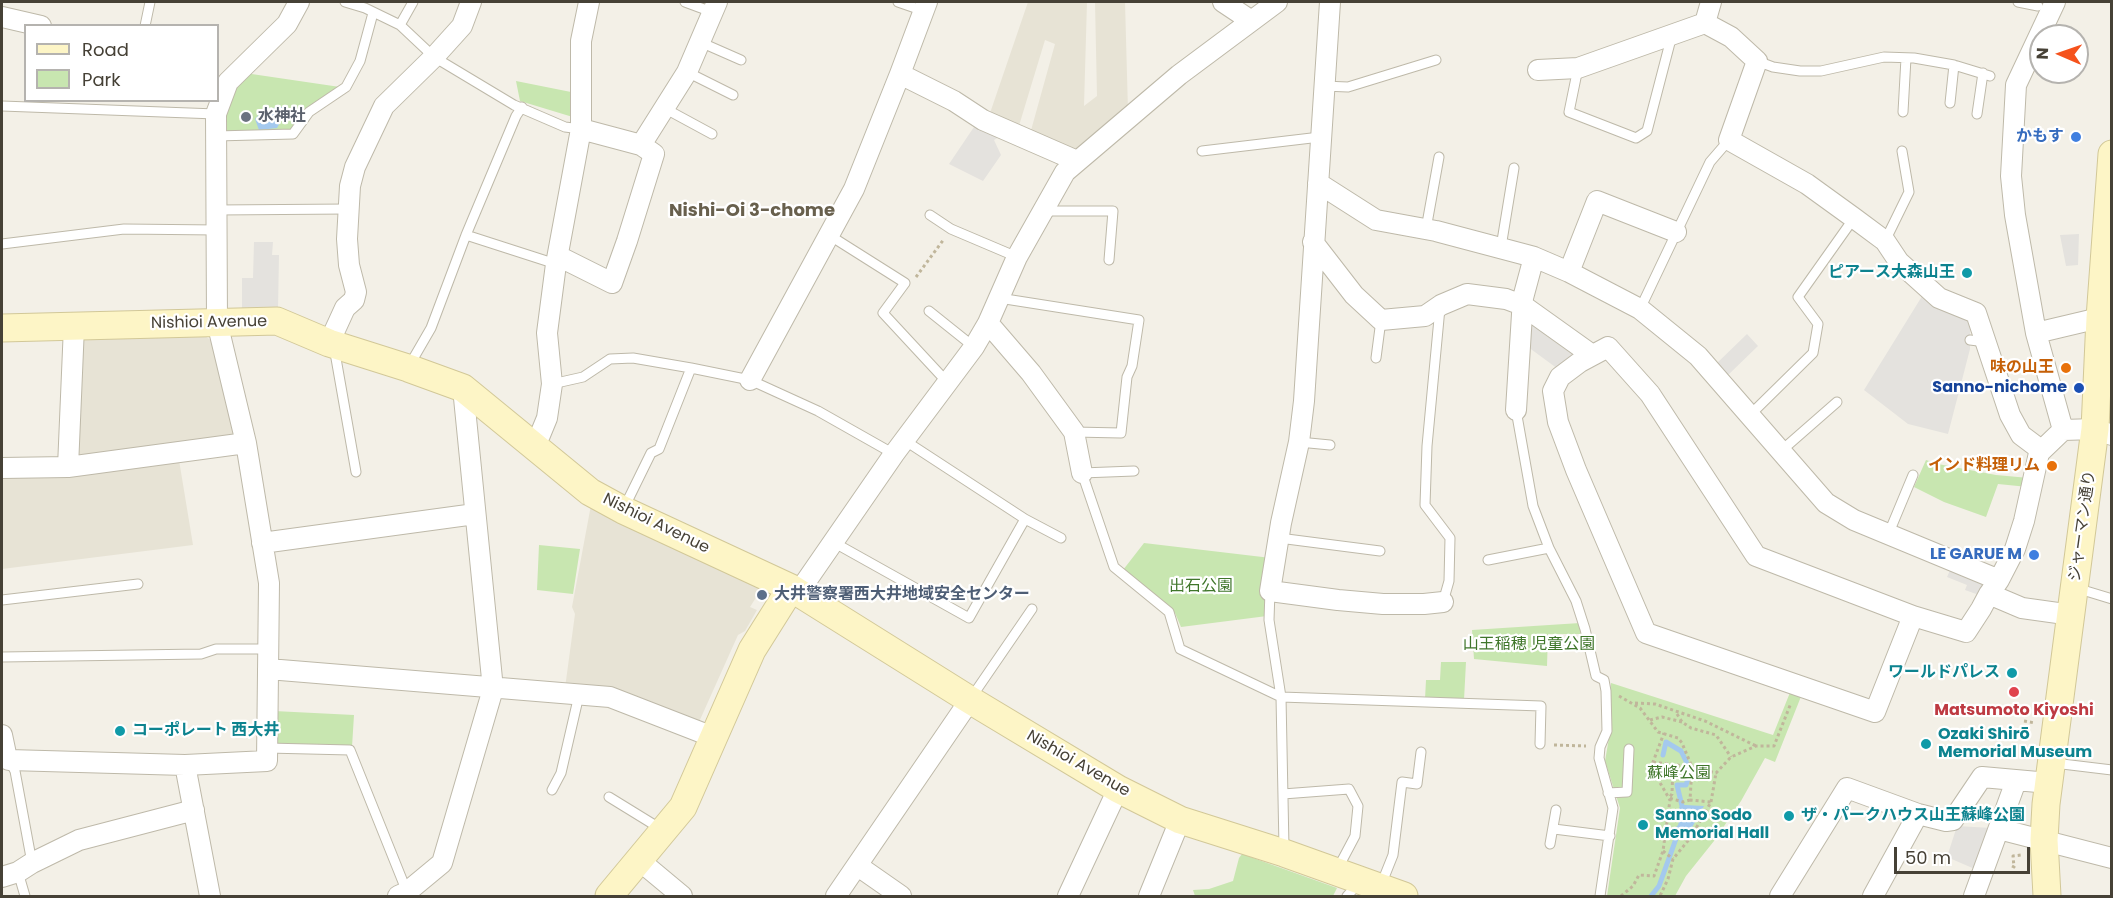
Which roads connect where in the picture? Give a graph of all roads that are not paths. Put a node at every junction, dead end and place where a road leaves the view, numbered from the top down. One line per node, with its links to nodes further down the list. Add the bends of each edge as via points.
1 (150, 2): 22 (lane)
2 (299, 2): 36 (street, via 287,24)
3 (345, 2): 17 (lane)
4 (413, 2): 23 (lane)
5 (471, 2): 26 (street, via 462,26)
6 (589, 2): 47 (street, via 581,41)
7 (685, 2): 16 (lane)
8 (898, 2): 15 (lane)
9 (1223, 2): 19 (street)
10 (1277, 2): 19 (street)
11 (1330, 2): 38 (street)
12 (1710, 2): 20 (street)
13 (2018, 2): 14 (lane)
14 (2046, 4): 90 (street, via 2016,85 2011,176)
15 (925, 6): 37 (street)
16 (714, 7): 25 (street)
17 (373, 13): 23 (lane); 49 (lane, via 360,61 346,87 309,112 293,134)
18 (2, 17): 21 (street)
19 (1250, 20): 57 (street)
20 (1705, 23): 24 (street); 30 (street, via 1731,37)
21 (32, 24)
22 (145, 24)
23 (400, 25): 26 (lane)
24 (1672, 35): 33 (street); 33 (lane, via 1647,130 1636,138 1569,112)
25 (700, 42): 28 (lane); 35 (street)
26 (434, 57): 42 (lane); 60 (street, via 384,106 355,167)
27 (1906, 58): 30 (lane, via 1884,57 1800,72); 31 (lane); 44 (lane)
28 (741, 60)
29 (1436, 60): 38 (lane, via 1348,87)
30 (1757, 61): 51 (street)
31 (1954, 65): 40 (lane); 46 (lane, via 1987,75)
32 (219, 67): 36 (street)
33 (1578, 69): 34 (street)
34 (1538, 70)
35 (687, 72): 39 (lane); 43 (street)
36 (237, 73): 45 (street, via 228,82)
37 (900, 74): 57 (street, via 954,101 992,127); 69 (street, via 854,189)
38 (1323, 86): 50 (street)
39 (733, 95)
40 (1950, 103)
41 (2, 106): 45 (lane)
42 (522, 107): 47 (lane, via 565,127); 68 (lane)
43 (664, 108): 48 (lane); 52 (street)
44 (1904, 112)
45 (216, 114): 49 (street)
46 (1977, 114)
47 (581, 129): 52 (street); 76 (street)
48 (712, 134)
49 (216, 136): 61 (street)
50 (1320, 137): 53 (lane); 59 (street)
51 (1729, 140): 64 (street, via 1807,184); 67 (lane, via 1710,162)
52 (641, 145): 76 (street, via 654,154 612,282)
53 (1202, 151)
54 (1902, 151): 71 (lane, via 1909,192)
55 (2112, 154): 84 (street, ジャーマン通り)
56 (1438, 157): 66 (lane)
57 (1077, 161): 62 (street, via 1065,172)
58 (1514, 168): 73 (lane)
59 (1318, 183): 66 (street, via 1376,220); 70 (street)
60 (348, 209): 61 (lane); 91 (street, via 349,265 356,292)
61 (216, 210): 65 (street)
62 (1043, 211): 74 (street); 77 (lane, via 1113,211)
63 (930, 215): 74 (lane, via 951,230)
64 (1854, 218): 71 (street); 103 (lane, via 1798,297 1818,324 1813,353)
65 (217, 230): 72 (lane, via 124,229); 86 (street)
66 (1426, 230): 73 (street)
67 (1676, 232): 78 (street, via 1597,201); 82 (lane)
68 (466, 235): 76 (lane); 95 (lane, via 431,328)
69 (829, 235): 97 (street); 98 (lane, via 905,283 883,313)
70 (1313, 242): 85 (street, via 1354,295); 107 (street)
71 (1885, 242): 113 (street, via 1899,262 1939,298 1976,313 1978,341 2010,415 2021,435)
72 (2, 244)
73 (1501, 247): 75 (street)
74 (1017, 257): 79 (street)
75 (1534, 257): 78 (street); 80 (street)
76 (557, 260): 99 (street, via 547,333)
77 (1109, 260)
78 (1569, 272): 82 (street)
79 (998, 298): 87 (street); 105 (lane, via 1139,320 1127,376 1121,433)
80 (1522, 305): 81 (street, via 1467,294); 93 (street); 102 (street)
81 (1441, 306): 85 (street, via 1425,316); 138 (lane, via 1425,505 1450,538 1449,581)
82 (1640, 309): 103 (street, via 1698,356)
83 (929, 311): 92 (lane)
84 (2106, 317): 90 (street); 106 (street, ジャーマン通り)
85 (1381, 320): 94 (lane)
86 (217, 322): 88 (street, Nishioi Avenue); 91 (street, Nishioi Avenue, via 277,321); 108 (street)
87 (988, 323): 92 (street); 105 (street)
88 (74, 326): 89 (street, Nishioi Avenue); 114 (street)
89 (2, 328)
90 (2036, 333): 104 (street)
91 (331, 344): 95 (street, Nishioi Avenue); 117 (lane)
92 (974, 347): 98 (street)
93 (1592, 355): 141 (street, via 1608,347 1650,394 1756,556); 141 (street, via 1560,377 1553,391 1558,422 1646,633 1875,712)
94 (1376, 358)
95 (408, 368): 100 (street, Nishioi Avenue)
96 (691, 368): 97 (lane); 99 (lane, via 633,358 610,359 583,377); 120 (lane, via 659,449 651,453)
97 (750, 380): 111 (lane)
98 (947, 382): 111 (street)
99 (552, 384): 109 (street, via 547,418)
100 (463, 388): 109 (street, Nishioi Avenue); 121 (street)
101 (1837, 402): 112 (lane)
102 (1516, 410): 128 (lane, via 1533,506)
103 (1750, 414): 112 (street)
104 (2063, 430): 106 (street); 113 (street)
105 (1074, 432): 118 (street)
106 (2103, 432): 133 (street, ジャーマン通り)
107 (1299, 442): 110 (lane); 125 (street)
108 (246, 443): 114 (street); 127 (street)
109 (533, 444): 120 (street, Nishioi Avenue, via 590,492)
110 (1330, 445)
111 (899, 447): 122 (lane); 126 (street)
112 (1782, 451): 123 (street, via 1826,503)
113 (2039, 453): 132 (street, via 2015,549)
114 (69, 467): 115 (street)
115 (2, 468)
116 (1134, 471): 118 (lane)
117 (356, 472)
118 (1082, 473): 147 (lane, via 1114,567 1168,612 1180,649)
119 (1913, 475): 123 (lane)
120 (623, 510): 134 (street, Nishioi Avenue)
121 (476, 514): 127 (street); 145 (street)
122 (1024, 519): 124 (lane); 126 (lane, via 969,618)
123 (1888, 535): 132 (street)
124 (1061, 538)
125 (1279, 538): 129 (lane); 135 (street)
126 (833, 542): 134 (street)
127 (262, 543): 142 (street, via 269,583)
128 (1549, 548): 130 (lane); 162 (lane, via 1576,601 1596,676 1604,681 1606,730 1599,758)
129 (1380, 551)
130 (1488, 560)
131 (138, 584): 137 (lane)
132 (1994, 587): 140 (street, via 2022,608); 141 (street, via 1966,632)
133 (2075, 588): 136 (lane); 140 (street, ジャーマン通り)
134 (795, 590): 148 (street, Nishioi Avenue); 150 (street, via 752,650)
135 (1270, 591): 138 (street, via 1383,604); 147 (lane, via 1269,620)
136 (2112, 599)
137 (2, 600)
138 (1443, 602)
139 (1032, 609): 148 (lane)
140 (2072, 615): 158 (street, ジャーマン通り)
141 (1913, 616)
142 (268, 649): 143 (lane); 144 (street)
143 (2, 657)
144 (268, 669): 145 (street); 152 (street)
145 (493, 689): 146 (street); 182 (street, via 442,862)
146 (579, 695): 150 (street, via 610,698); 161 (lane, via 561,773)
147 (1281, 697): 151 (lane, via 1541,706); 163 (lane)
148 (970, 700): 160 (street, Nishioi Avenue); 178 (street)
149 (2, 735): 155 (street)
150 (713, 737): 171 (street, via 683,807)
151 (1540, 744)
152 (267, 748): 156 (street, via 267,761); 182 (lane, via 350,750)
153 (1629, 749): 162 (lane, via 1627,792)
154 (1421, 752): 181 (lane, via 1417,784 1402,782 1393,855)
155 (9, 760): 156 (street); 179 (lane, via 15,771)
156 (185, 765): 165 (street)
157 (2112, 770): 158 (lane)
158 (2050, 773): 159 (street); 174 (street, ジャーマン通り)
159 (2016, 781): 167 (street, via 1982,777 1953,820); 170 (street)
160 (1118, 789): 168 (street, Nishioi Avenue); 189 (street)
161 (552, 790)
162 (1608, 793): 172 (lane, via 1613,808)
163 (1283, 794): 175 (lane); 180 (lane, via 1348,789 1358,806 1355,836)
164 (609, 797): 171 (lane)
165 (194, 810): 179 (street, via 79,840); 184 (street)
166 (1556, 810): 169 (lane)
167 (1918, 814): 192 (street, via 1847,788); 193 (street)
168 (1180, 819): 175 (street, Nishioi Avenue); 190 (street)
169 (1554, 829): 172 (lane); 173 (lane)
170 (1999, 829): 174 (street); 194 (street, via 1987,849)
171 (664, 831): 177 (street)
172 (1610, 836): 191 (lane)
173 (1551, 844)
174 (2034, 847): 176 (street); 195 (street, ジャーマン通り)
175 (1284, 853): 180 (street, Nishioi Avenue)
176 (2112, 858)
177 (640, 861): 185 (street); 186 (street)
178 (858, 866): 187 (street); 188 (street)
179 (17, 871): 183 (lane)
180 (1336, 872): 181 (street, Nishioi Avenue)
181 (1379, 892)
182 (405, 895)
183 (25, 897)
184 (210, 897)
185 (609, 897)
186 (682, 897)
187 (836, 897)
188 (901, 897)
189 (1068, 897)
190 (1149, 897)
191 (1600, 897)
192 (1780, 897)
193 (1873, 897)
194 (1974, 897)
195 (2048, 897)

